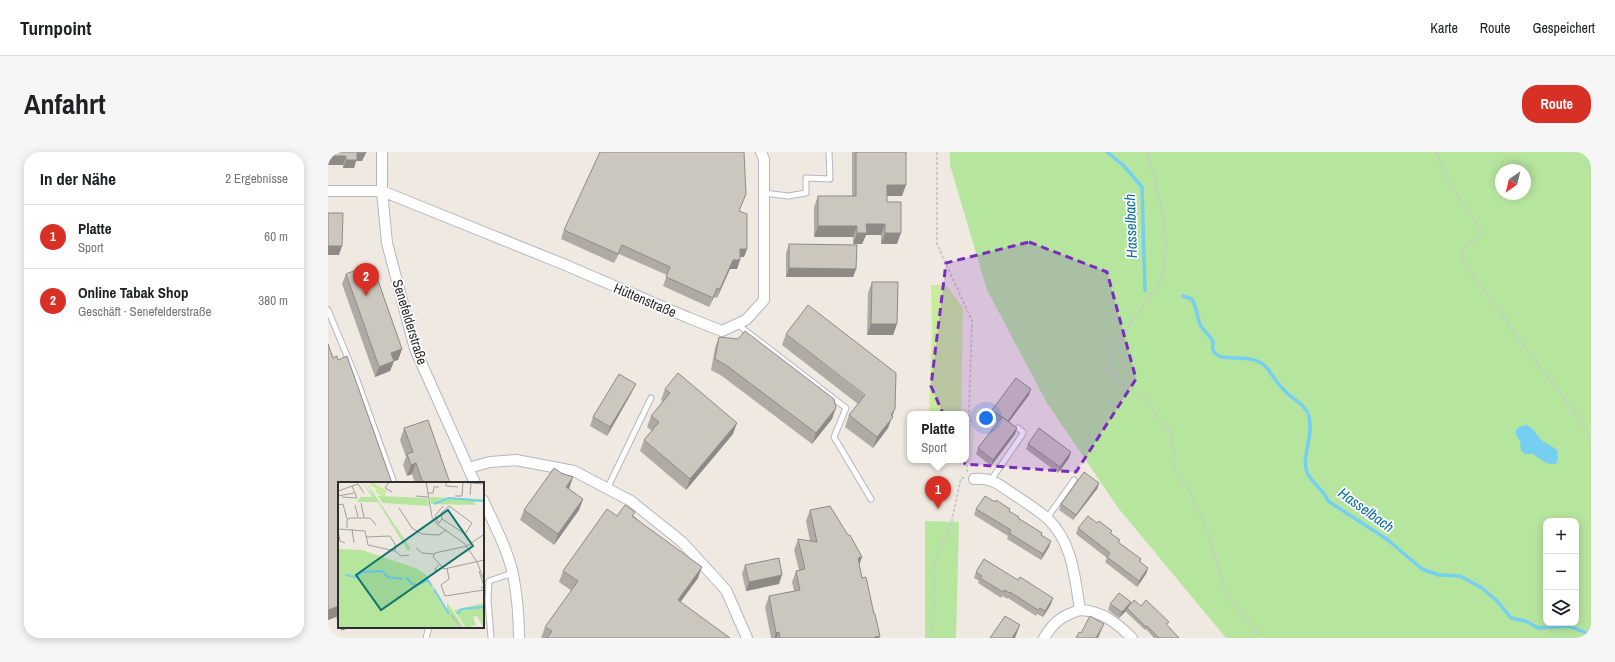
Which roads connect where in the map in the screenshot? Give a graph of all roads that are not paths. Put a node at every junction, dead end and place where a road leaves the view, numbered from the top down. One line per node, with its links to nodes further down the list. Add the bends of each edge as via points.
1 (382, 152): 5 (street, Senefelderstraße)
2 (761, 152): 6 (street, Hüttenstraße, via 764,159)
3 (828, 152): 6 (lane, via 830,179 806,178 806,193 788,196)
4 (328, 191): 5 (street)
5 (382, 191): 8 (street, Hüttenstraße, via 722,331); 11 (street, Senefelderstraße, via 387,243 415,349)
6 (764, 193): 8 (street, Hüttenstraße, via 764,300 746,320)
7 (328, 310): 15 (lane, via 357,380)
8 (737, 324): 18 (lane, via 846,408 834,438)
9 (651, 398): 17 (lane)
10 (1018, 428): 13 (lane, via 1023,432 1022,435)
11 (468, 468): 16 (street, Senefelderstraße); 17 (street, via 490,462 516,460 574,471)
12 (974, 479): 13 (street)
13 (991, 480): 20 (street)
14 (1074, 480): 20 (lane)
15 (394, 482)
16 (475, 482)
17 (608, 489): 28 (street, via 631,501 682,542 726,590)
18 (871, 499)
19 (484, 502): 21 (street)
20 (1047, 518): 23 (street, via 1058,530 1069,551)
21 (513, 573): 22 (lane); 27 (street)
22 (486, 581): 26 (lane)
23 (1080, 610): 29 (street, via 1062,617); 30 (street, via 1100,614)
24 (429, 628): 25 (lane)
25 (426, 638)
26 (491, 638)
27 (519, 638)
28 (747, 638)
29 (1044, 638)
30 (1132, 638)

